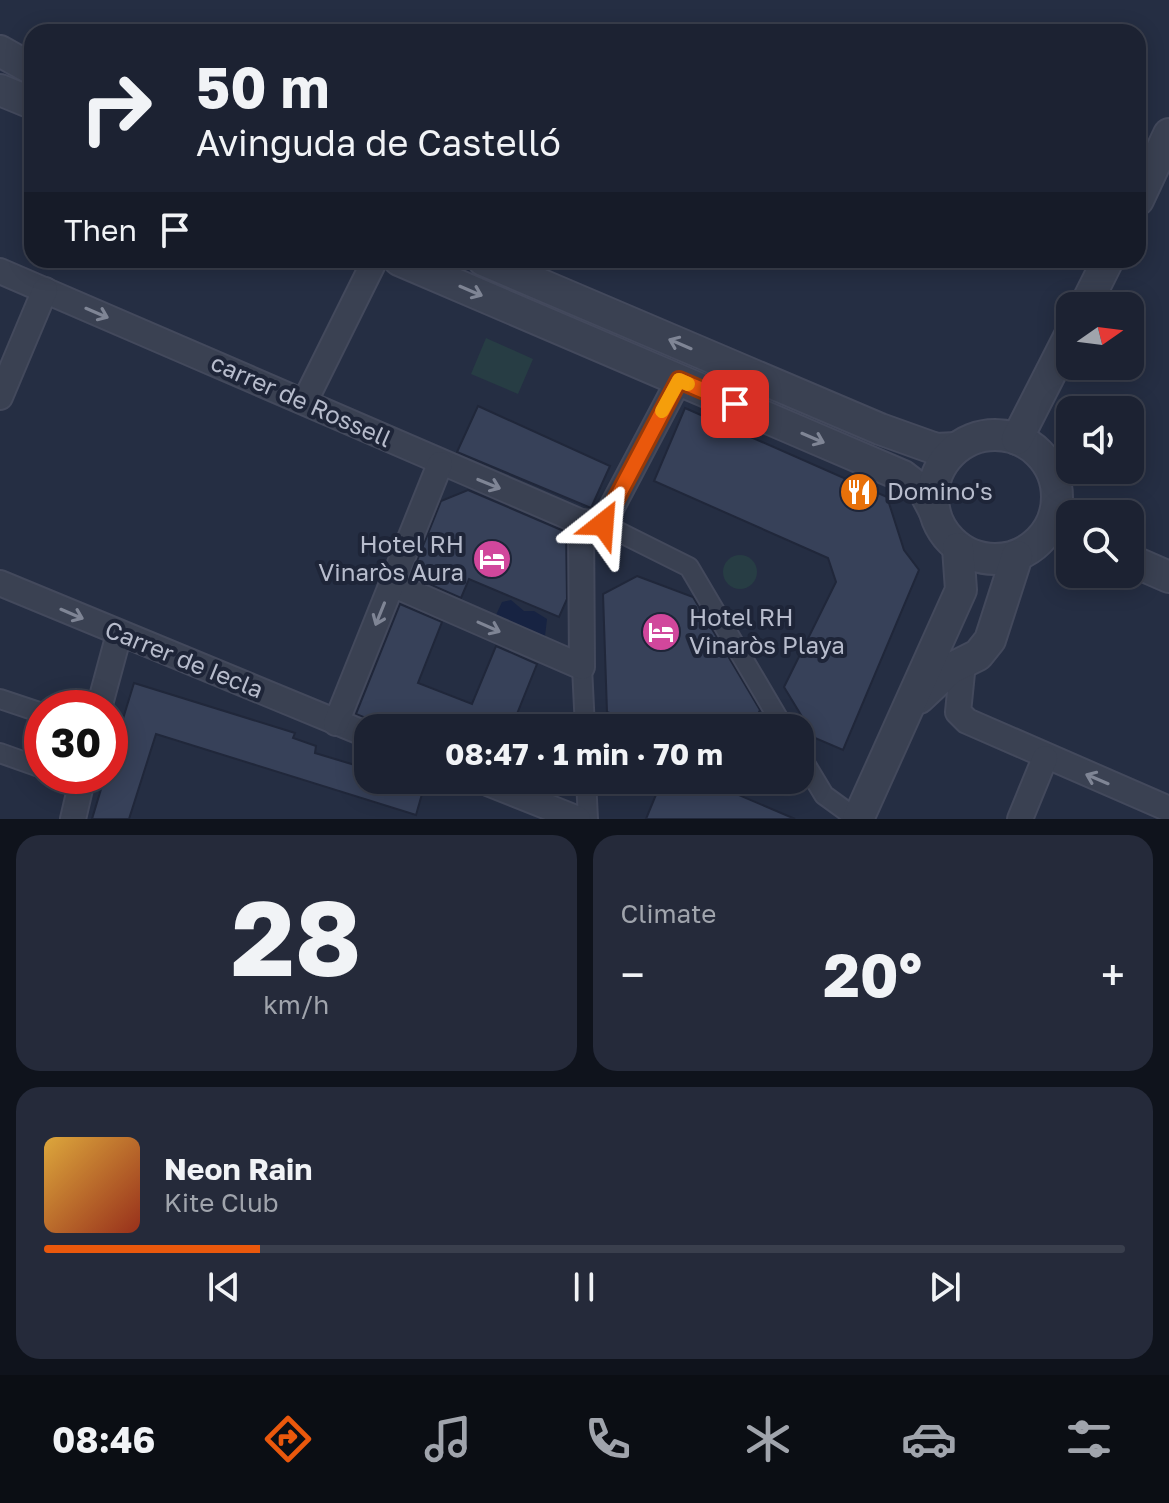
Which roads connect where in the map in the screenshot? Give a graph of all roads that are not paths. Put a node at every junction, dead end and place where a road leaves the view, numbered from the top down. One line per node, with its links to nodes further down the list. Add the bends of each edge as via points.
1 (0, 51): 2 (street)
2 (24, 64)
3 (0, 90): 4 (street)
4 (24, 100)
5 (1168, 138): 6 (street)
6 (1146, 183)
7 (371, 268): 17 (street)
8 (418, 268): 15 (street, one-way to 15)
9 (502, 268): 19 (street, one-way to 9, via 936,449 880,429)
10 (1104, 268): 13 (street)
11 (0, 271): 12 (street, carrer de Rossell)
12 (45, 290): 16 (street); 17 (street, carrer de Rossell, one-way to 17)
13 (1092, 292)
14 (1056, 362): 18 (street)
15 (679, 380): 22 (street, one-way to 22, via 903,476 925,493); 23 (street)
16 (0, 397)
17 (305, 401): 20 (street, carrer de Rossell)
18 (1017, 439): 19 (street, via 985,435); 21 (street, via 1049,465)
19 (956, 448): 22 (street, via 936,476)
20 (440, 464): 23 (street, carrer de Rossell, one-way to 23); 30 (street)
21 (1057, 500)
22 (934, 510): 25 (street, via 938,525)
23 (592, 523): 33 (street); 39 (street, via 689,567)
24 (1056, 532): 26 (street)
25 (958, 548): 26 (street, via 976,558); 37 (street, via 961,590)
26 (1017, 556): 32 (street, via 990,640)
27 (1144, 566): 28 (street)
28 (1169, 577)
29 (0, 583): 31 (street, Carrer de Iecla, one-way to 31)
30 (392, 584): 33 (street, one-way to 33); 40 (street, one-way to 40)
31 (119, 634): 34 (street); 40 (street, Carrer de Iecla)
32 (963, 663): 37 (street, via 930,686); 43 (street, via 958,712)
33 (582, 667): 38 (street)
34 (104, 690)
35 (0, 699): 36 (street)
36 (24, 707)
37 (910, 709): 50 (street)
38 (584, 714)
39 (776, 714)
40 (336, 723): 41 (street, Carrer de Iecla)
41 (354, 730)
42 (0, 753): 44 (street)
43 (1045, 758): 49 (street, one-way to 43); 54 (street)
44 (24, 762)
45 (814, 778): 50 (street, via 824,795)
46 (75, 794): 51 (street)
47 (515, 794): 52 (street)
48 (587, 794): 53 (street)
49 (1169, 809)
50 (863, 814)
51 (73, 819)
52 (578, 819)
53 (588, 819)
54 (1020, 819)

